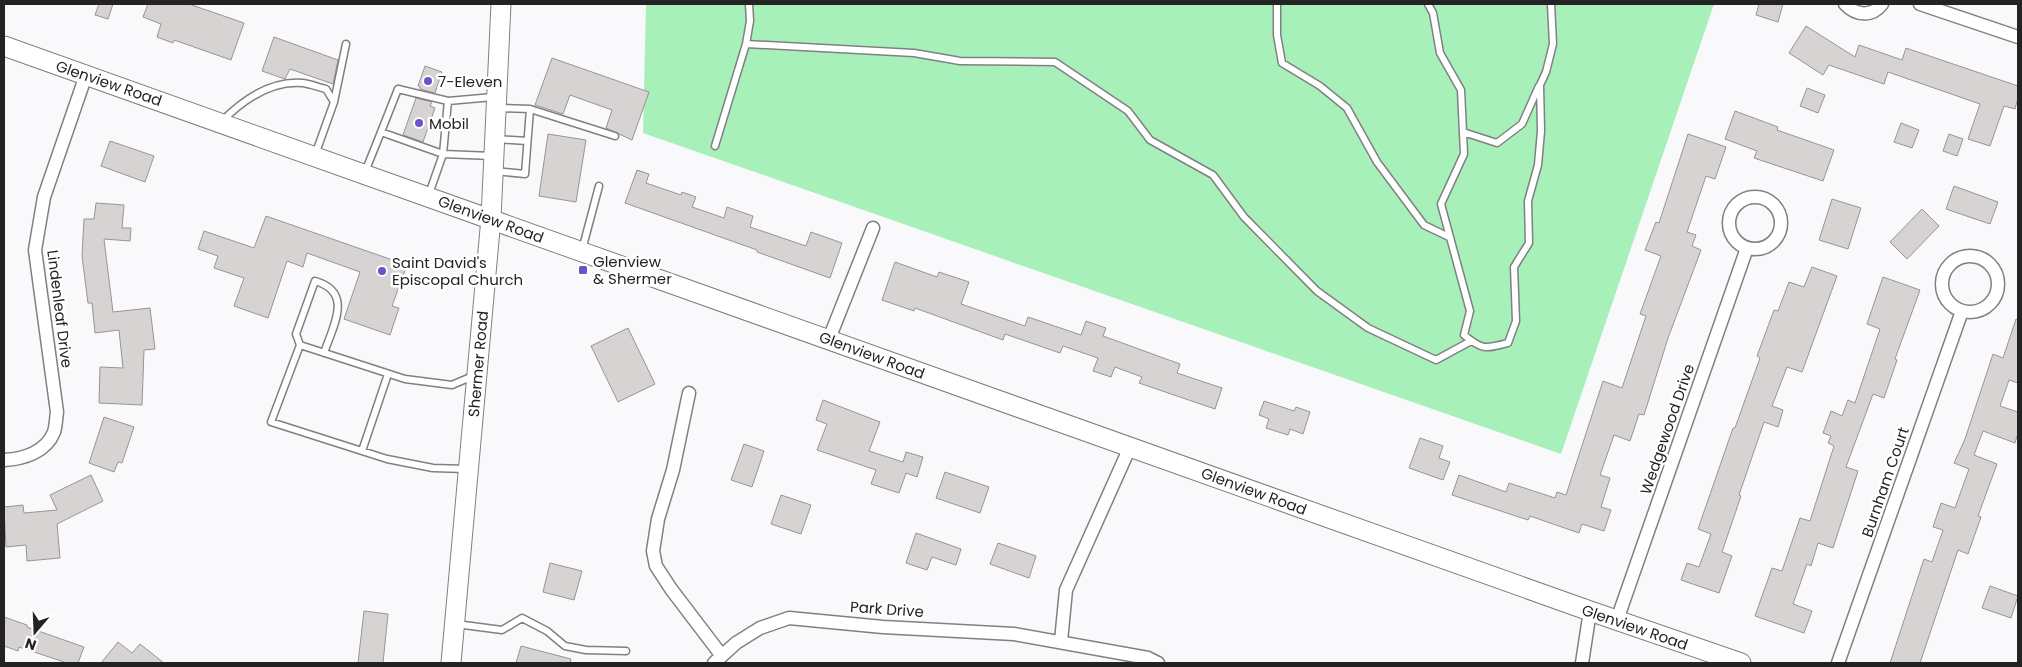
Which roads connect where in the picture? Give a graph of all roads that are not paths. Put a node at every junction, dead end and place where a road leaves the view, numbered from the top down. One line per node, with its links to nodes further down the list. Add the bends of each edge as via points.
1 (501, 4): 17 (main road, Shermer Road)
2 (749, 4): 11 (lane)
3 (1277, 4): 33 (lane, via 1277,35 1282,62 1347,108 1377,162 1424,225)
4 (1428, 4): 21 (lane, via 1433,13 1440,53 1461,90)
5 (1550, 4): 14 (lane, via 1553,44)
6 (1845, 4): 7 (street, via 1851,10 1865,14)
7 (1882, 4)
8 (1920, 4): 9 (street)
9 (2018, 37)
10 (346, 44): 16 (lane)
11 (746, 44): 24 (lane); 38 (lane, via 914,52 960,61 1055,62 1128,111 1150,140 1213,174 1244,217 1317,291 1368,328 1436,360)
12 (4, 46): 13 (main road, Glenview Road)
13 (86, 75): 19 (main road, Glenview Road); 46 (street, Lindenleaf Drive, via 44,196 35,250 57,412 54,432 43,448 21,460)
14 (1540, 85): 21 (lane, via 1522,124 1497,143); 38 (lane, via 1541,131 1538,166 1528,201 1529,243 1514,267 1516,321 1508,343 1492,347 1478,346)
15 (448, 101): 17 (lane); 20 (lane, via 398,88); 25 (lane)
16 (334, 102): 19 (lane, via 326,89 303,83 280,85 256,93); 27 (lane)
17 (496, 103): 18 (lane); 26 (main road, Shermer Road)
18 (530, 109): 22 (lane); 23 (lane)
19 (221, 123): 27 (main road, Glenview Road)
20 (381, 132): 25 (lane); 28 (lane)
21 (1463, 132): 33 (lane, via 1464,154 1441,204)
22 (615, 136)
23 (527, 141): 26 (lane); 26 (lane, via 525,174)
24 (715, 146)
25 (443, 154): 26 (lane); 30 (lane)
26 (494, 155): 31 (main road, Shermer Road)
27 (314, 156): 28 (main road, Glenview Road)
28 (365, 174): 30 (main road, Glenview Road)
29 (599, 186): 35 (lane)
30 (428, 196): 31 (main road, Glenview Road)
31 (490, 218): 35 (main road, Glenview Road); 42 (main road, Shermer Road)
32 (873, 228): 37 (street)
33 (1449, 238): 38 (lane, via 1470,311 1464,335)
34 (1748, 248): 34 (street, via 1768,246 1778,236 1780,214 1768,200 1757,197 1742,200 1733,208 1729,228 1741,246); 49 (street, Wedgewood Drive)
35 (582, 251): 37 (main road, Glenview Road)
36 (1962, 311): 36 (street, via 1976,312 1985,308 1997,290 1995,271 1976,256 1965,256 1952,262 1942,281 1942,291 1947,300); 58 (street, Burnham Court)
37 (829, 340): 44 (main road, Glenview Road)
38 (1471, 341)
39 (300, 345): 40 (lane); 40 (lane, via 296,334 315,281 327,284 336,294 339,308); 45 (lane, via 271,422)
40 (324, 353): 41 (lane)
41 (388, 374): 42 (lane, via 452,385); 45 (lane)
42 (477, 375): 47 (main road, Shermer Road)
43 (689, 393): 53 (street, Park Drive, via 653,551 656,566)
44 (1130, 447): 48 (main road, Glenview Road); 51 (street, via 1066,590)
45 (362, 451): 47 (lane, via 433,468)
46 (4, 460)
47 (468, 469): 50 (main road, Shermer Road)
48 (1590, 611): 49 (main road, Glenview Road); 56 (street)
49 (1617, 620): 57 (main road, Glenview Road)
50 (454, 624): 52 (lane, via 502,630 522,618 547,631 565,646); 54 (main road, Shermer Road)
51 (1061, 641): 53 (street, Park Drive, via 978,631 883,627 789,618 760,628 736,643); 55 (street, Park Drive, via 1148,658)
52 (626, 651)
53 (718, 660)
54 (451, 663)
55 (1158, 663)
56 (1582, 663)
57 (1741, 663)
58 (1838, 663)

